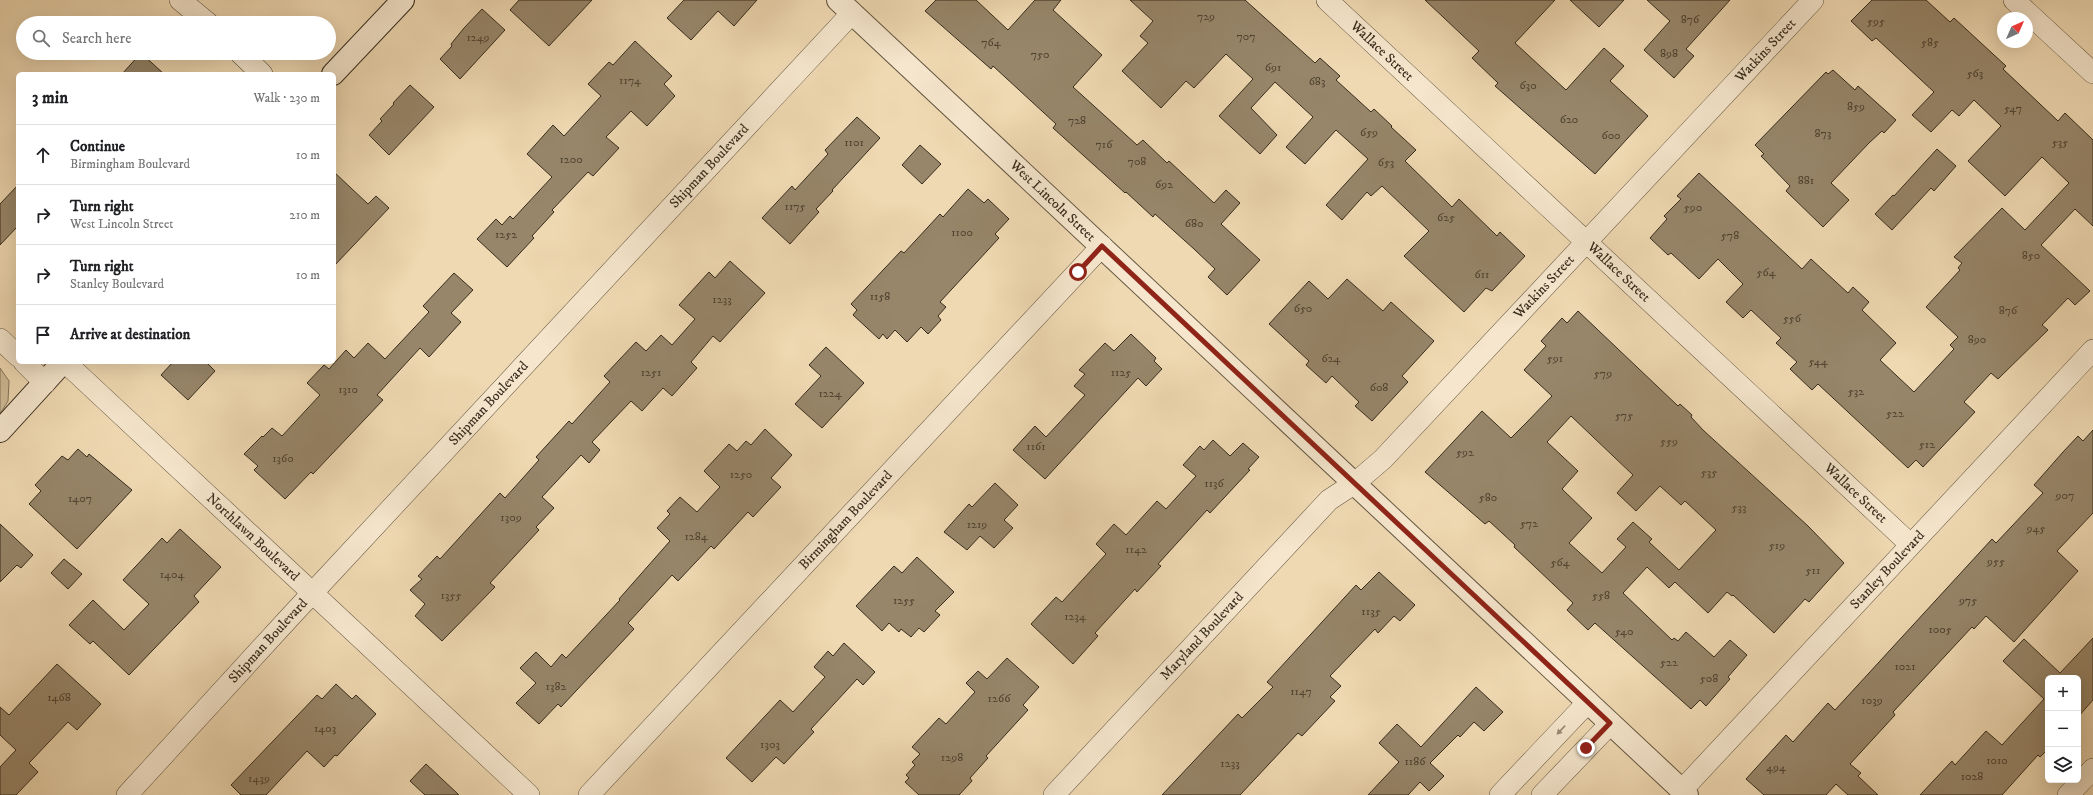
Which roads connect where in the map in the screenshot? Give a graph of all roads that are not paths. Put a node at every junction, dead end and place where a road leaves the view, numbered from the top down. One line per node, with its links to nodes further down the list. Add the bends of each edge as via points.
1 (180, 0): 7 (street)
2 (403, 0): 10 (street)
3 (1328, 0): 12 (street, Wallace Street)
4 (1813, 0): 12 (street, Watkins Street)
5 (2014, 0): 11 (street)
6 (845, 6): 13 (street, West Lincoln Street); 24 (street, Shipman Boulevard)
7 (199, 16)
8 (247, 60): 9 (street)
9 (260, 72)
10 (335, 72)
11 (2093, 73)
12 (1587, 242): 22 (street, Watkins Street, via 1388,455); 23 (street, Wallace Street)
13 (1102, 246): 22 (street, West Lincoln Street); 31 (street, Birmingham Boulevard)
14 (0, 339): 16 (street)
15 (2093, 350): 23 (street, Stanley Boulevard)
16 (16, 354)
17 (26, 364): 20 (street)
18 (62, 364): 20 (street)
19 (66, 364): 24 (street, Northlawn Boulevard)
20 (45, 383): 21 (street)
21 (0, 431)
22 (1355, 483): 25 (street, West Lincoln Street); 32 (street, Maryland Boulevard, via 1329,500)
23 (1910, 544): 28 (street, Stanley Boulevard)
24 (312, 592): 29 (street, Shipman Boulevard); 30 (street, Northlawn Boulevard)
25 (1588, 702): 26 (street, West Lincoln Street); 33 (street, one-way to 33)
26 (1610, 723): 28 (street, West Lincoln Street); 34 (street)
27 (2093, 769): 35 (street)
28 (1684, 792)
29 (127, 795)
30 (529, 795)
31 (589, 795)
32 (1054, 795)
33 (1500, 795)
34 (1542, 795)
35 (2068, 795)

